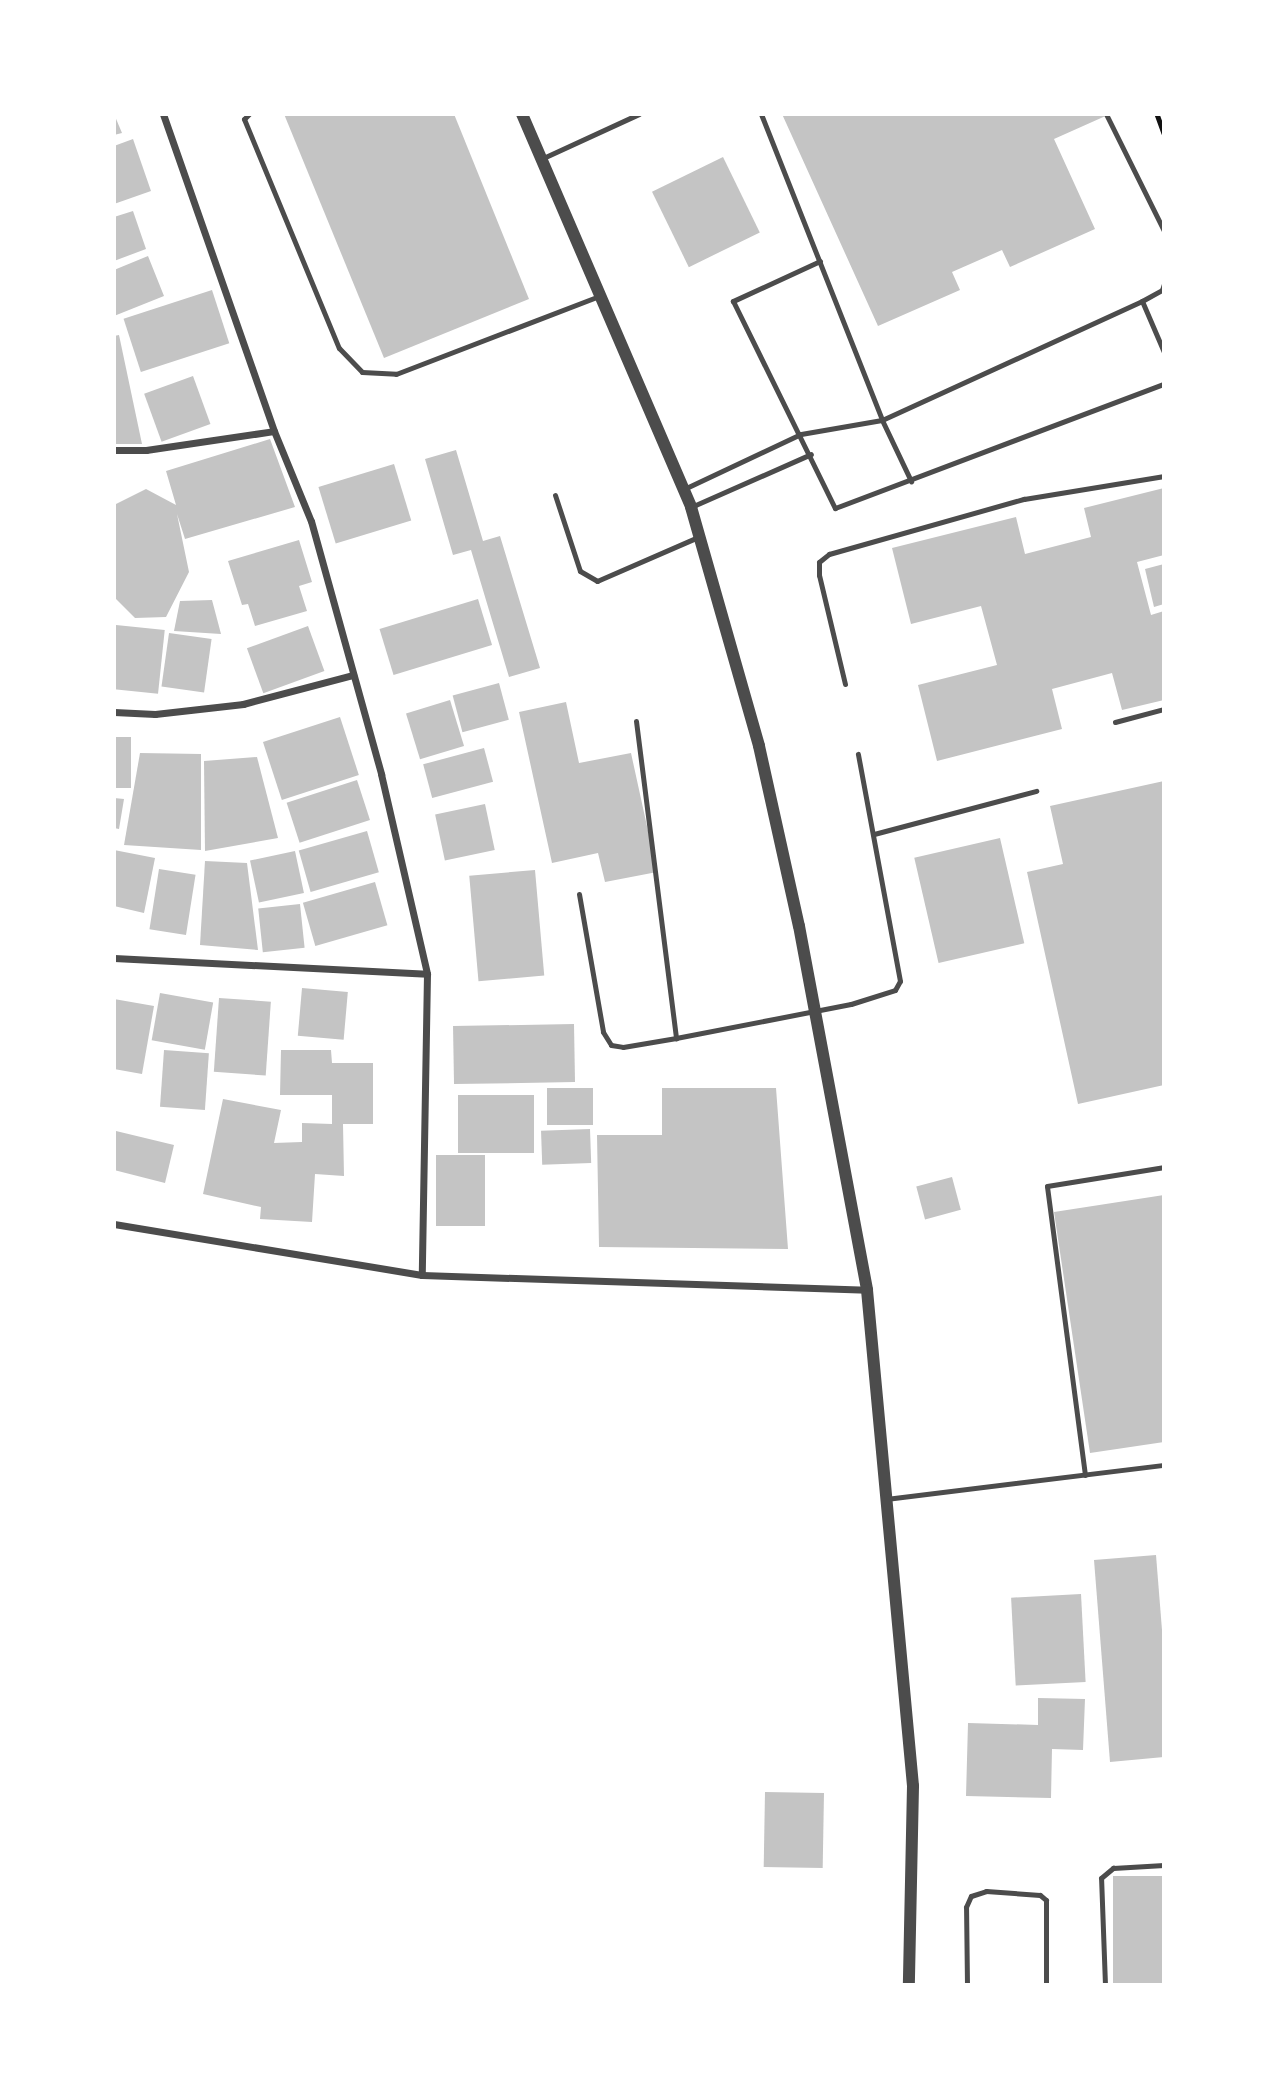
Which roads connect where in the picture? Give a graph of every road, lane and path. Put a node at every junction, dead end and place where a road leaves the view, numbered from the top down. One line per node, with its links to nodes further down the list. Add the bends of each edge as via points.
1 (163, 114): 18 (street)
2 (249, 114): 13 (lane, via 244,119 339,348 362,373 396,374)
3 (522, 114): 9 (street)
4 (639, 114): 9 (lane)
5 (761, 114): 11 (lane)
6 (1106, 114): 10 (lane)
7 (1157, 114): 8 (path)
8 (1164, 133)
9 (541, 159): 13 (street)
10 (1164, 231)
11 (820, 261): 17 (lane); 19 (lane, via 733,301)
12 (1164, 284): 14 (lane, via 1162,290)
13 (602, 295): 24 (street)
14 (1142, 301): 15 (lane); 17 (lane)
15 (1164, 352)
16 (1164, 384): 23 (lane)
17 (882, 420): 19 (lane); 23 (lane)
18 (274, 430): 20 (street, via 146,450); 28 (street, via 311,521)
19 (801, 434): 21 (lane); 24 (lane)
20 (114, 450)
21 (811, 454): 23 (lane, via 835,508); 26 (lane)
22 (1164, 476): 29 (lane, via 1024,499 829,554 819,562 819,575)
23 (911, 481)
24 (684, 489): 26 (street)
25 (555, 495): 27 (lane, via 580,571 597,581)
26 (691, 507): 27 (street)
27 (701, 536): 40 (street, via 759,746)
28 (353, 675): 31 (street, via 243,704 155,714); 39 (street, via 382,774)
29 (845, 684)
30 (1164, 709): 33 (lane)
31 (114, 712)
32 (636, 721): 41 (lane)
33 (1115, 722)
34 (858, 754): 36 (lane)
35 (1036, 792): 36 (lane)
36 (874, 834): 40 (lane, via 900,981 895,990 881,997)
37 (579, 894): 41 (lane, via 603,1032 611,1045)
38 (114, 958): 39 (street)
39 (427, 974): 44 (street)
40 (816, 1012): 41 (lane); 45 (street)
41 (676, 1038)
42 (1164, 1167): 47 (lane, via 1047,1186)
43 (114, 1224): 44 (street)
44 (422, 1275): 45 (street)
45 (867, 1290): 48 (street)
46 (1164, 1465): 47 (lane)
47 (1085, 1475): 48 (lane)
48 (886, 1499): 50 (street, via 913,1786)
49 (1164, 1865): 53 (lane, via 1113,1868 1101,1878)
50 (909, 1985)
51 (967, 1985): 52 (lane, via 966,1907 971,1896 986,1891 1040,1895 1046,1900)
52 (1046, 1985)
53 (1105, 1985)

